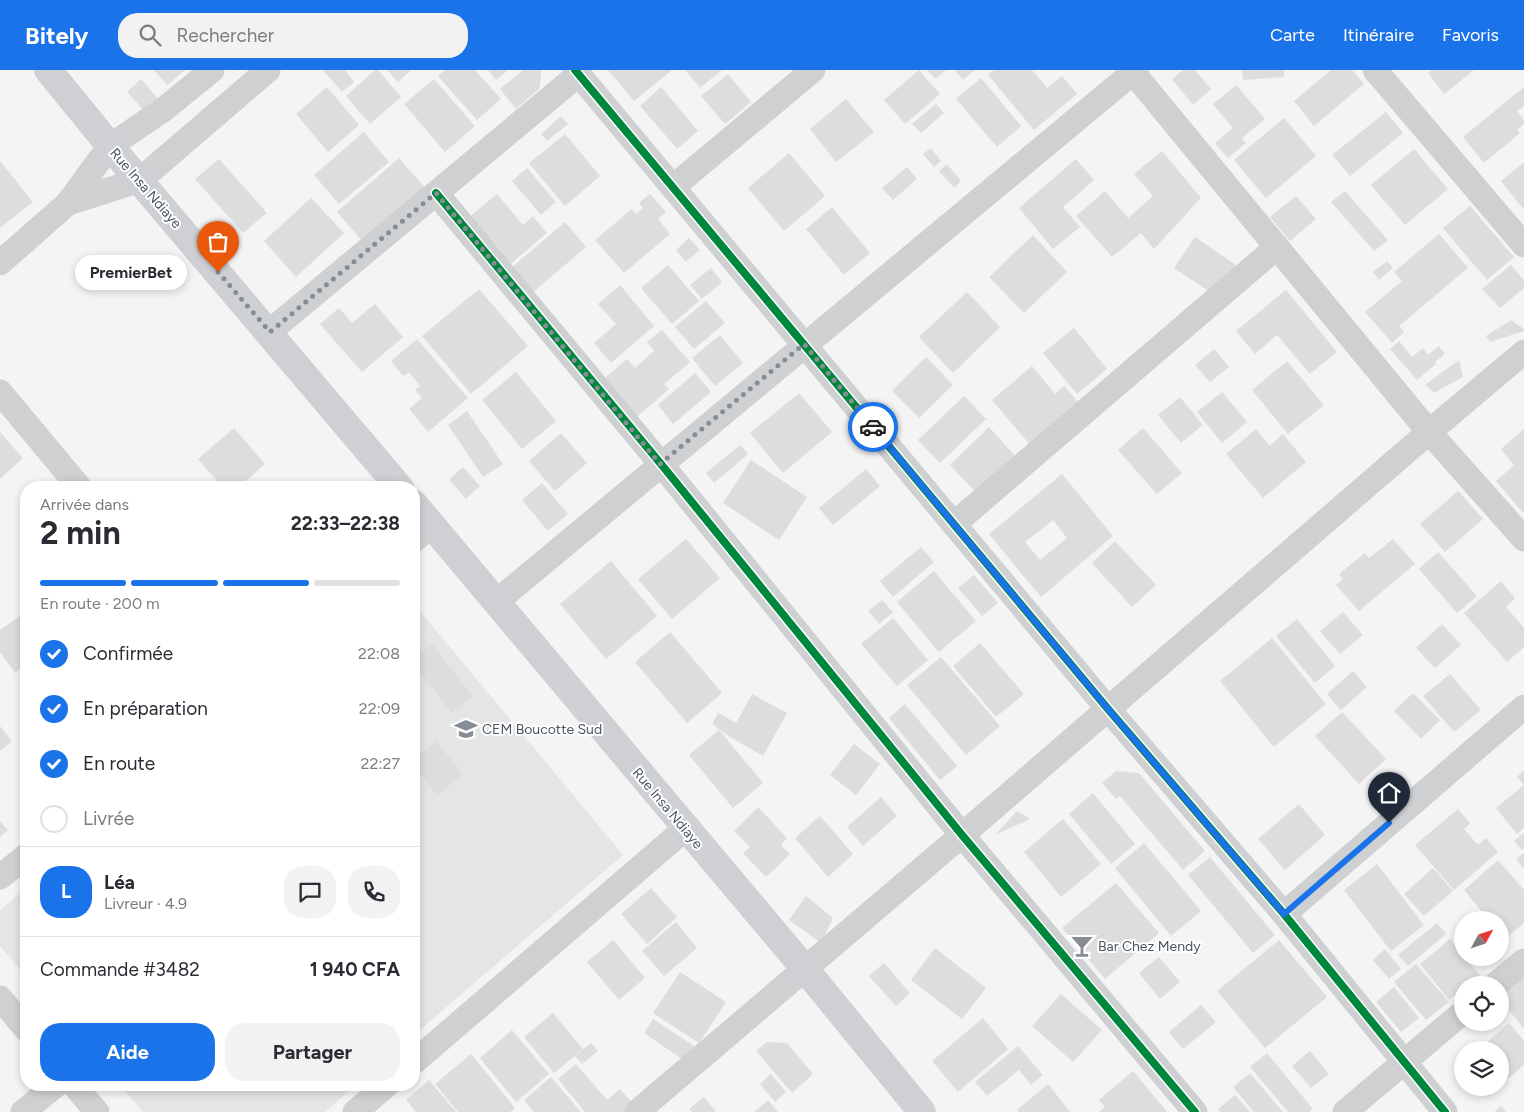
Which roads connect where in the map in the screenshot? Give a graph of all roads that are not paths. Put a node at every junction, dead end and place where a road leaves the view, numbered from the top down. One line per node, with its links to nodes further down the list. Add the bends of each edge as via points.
1 (48, 70): 8 (main road, Rue Insa Ndiaye)
2 (212, 70): 8 (street, via 163,110)
3 (268, 70): 9 (street)
4 (813, 70): 10 (street)
5 (1375, 70): 13 (street)
6 (1133, 71): 14 (street); 17 (street)
7 (577, 72): 10 (street); 11 (street)
8 (110, 146): 9 (main road, Rue Insa Ndiaye); 12 (street)
9 (140, 180): 12 (street); 16 (main road, Rue Insa Ndiaye)
10 (673, 188): 17 (street)
11 (436, 193): 16 (street); 21 (street)
12 (68, 203): 15 (street)
13 (1524, 245)
14 (1277, 247): 20 (street); 24 (street)
15 (0, 263)
16 (270, 332): 23 (main road, Rue Insa Ndiaye)
17 (804, 344): 21 (street); 24 (street)
18 (1524, 352): 20 (street)
19 (0, 392): 22 (street)
20 (1429, 432): 26 (street); 29 (street)
21 (660, 464): 27 (street); 31 (street)
22 (74, 481)
23 (394, 481)
24 (954, 524): 29 (street)
25 (423, 533): 27 (main road, Rue Insa Ndiaye)
26 (1524, 539)
27 (496, 602): 30 (main road, Rue Insa Ndiaye)
28 (1524, 706): 34 (street)
29 (1108, 709): 31 (street); 34 (street)
30 (686, 829): 36 (main road, Rue Insa Ndiaye); 41 (street)
31 (962, 835): 36 (street); 51 (street)
32 (20, 861): 33 (street)
33 (0, 877)
34 (1284, 914): 42 (street)
35 (1524, 961): 37 (street)
36 (805, 969): 49 (street); 50 (main road, Rue Insa Ndiaye)
37 (1506, 976)
38 (0, 998): 40 (street)
39 (1454, 1020): 42 (street)
40 (20, 1021)
41 (420, 1057)
42 (1404, 1062): 52 (street); 53 (street)
43 (49, 1091): 46 (street)
44 (79, 1091): 47 (street)
45 (380, 1091): 48 (street)
46 (23, 1112)
47 (97, 1112)
48 (355, 1112)
49 (637, 1112)
50 (922, 1112)
51 (1195, 1112)
52 (1345, 1112)
53 (1445, 1112)

